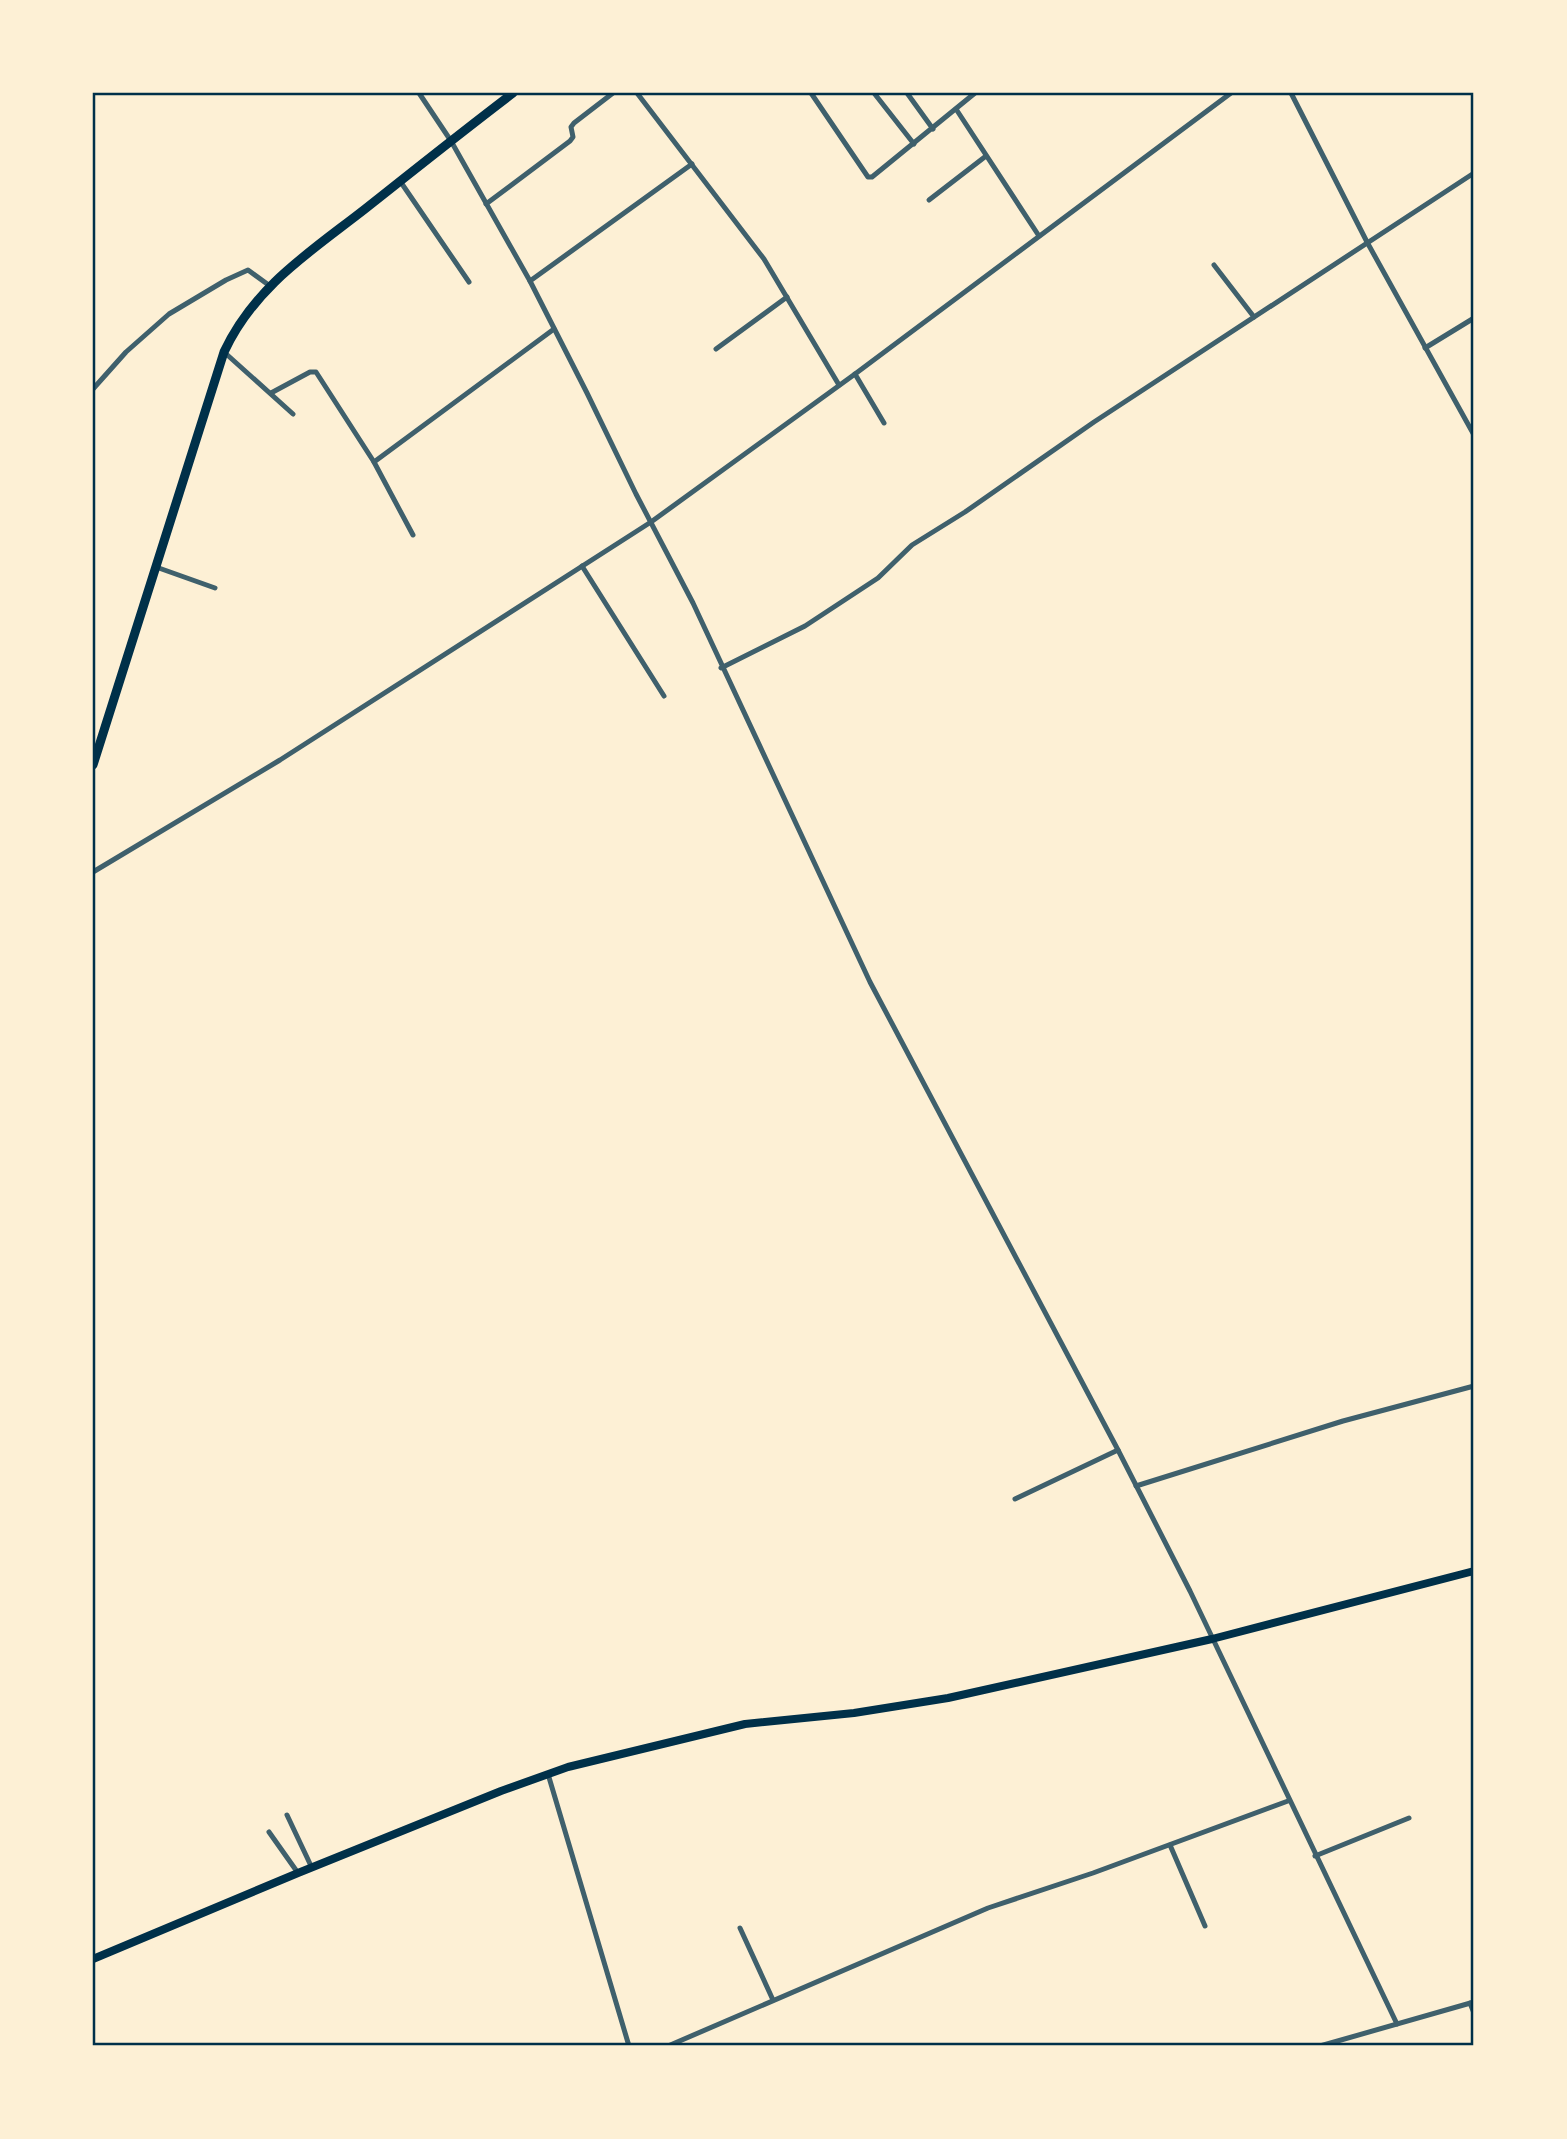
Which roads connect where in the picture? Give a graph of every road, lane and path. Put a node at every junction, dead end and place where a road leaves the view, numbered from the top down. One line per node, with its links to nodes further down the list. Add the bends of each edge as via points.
1 (419, 93): 13 (street)
2 (513, 93): 13 (main road)
3 (613, 93): 20 (street, via 574,123 572,139)
4 (637, 93): 16 (street)
5 (811, 93): 14 (street, via 868,177)
6 (874, 93): 14 (street)
7 (907, 93): 12 (street)
8 (975, 93): 11 (street)
9 (1231, 93): 21 (street)
10 (1291, 93): 22 (street)
11 (956, 109): 12 (street); 15 (street)
12 (933, 129): 14 (street)
13 (451, 141): 18 (main road); 20 (street)
14 (914, 144)
15 (986, 156): 19 (street); 21 (street)
16 (692, 164): 24 (street); 27 (street)
17 (1474, 173): 22 (street)
18 (400, 181): 25 (street); 26 (main road)
19 (929, 200)
20 (486, 204): 24 (street)
21 (1040, 236): 34 (street)
22 (1367, 242): 28 (street); 31 (street)
23 (1214, 265): 28 (street)
24 (530, 281): 30 (street)
25 (469, 282)
26 (270, 286): 33 (main road, via 236,327); 36 (street, via 248,270 226,279 169,314)
27 (787, 297): 32 (street); 35 (street)
28 (1254, 317): 47 (street, via 912,545 868,585 805,626)
29 (1474, 318): 31 (street)
30 (554, 328): 41 (street); 42 (street)
31 (1425, 348): 40 (street)
32 (716, 349)
33 (224, 352): 37 (street); 45 (main road)
34 (855, 374): 35 (street); 39 (street)
35 (839, 385): 42 (street)
36 (93, 389)
37 (271, 393): 38 (street); 41 (street, via 316,372)
38 (293, 414)
39 (884, 423)
40 (1474, 435)
41 (374, 462): 43 (street)
42 (651, 522): 44 (street); 47 (street)
43 (413, 535)
44 (582, 566): 48 (street); 50 (street, via 280,760)
45 (156, 567): 46 (street); 49 (main road)
46 (215, 588)
47 (721, 668): 52 (street, via 870,982)
48 (664, 695)
49 (93, 765)
50 (93, 872)
51 (1474, 1386): 53 (street, via 1343,1421)
52 (1118, 1450): 53 (street); 54 (street)
53 (1136, 1486): 56 (street)
54 (1015, 1499)
55 (1474, 1571): 56 (main road)
56 (1212, 1639): 57 (main road, via 948,1698 729,1727); 58 (street)
57 (548, 1774): 64 (main road); 73 (street)
58 (1288, 1801): 62 (street); 63 (street)
59 (287, 1815): 64 (street)
60 (1409, 1818): 63 (street)
61 (269, 1832): 65 (street)
62 (1170, 1845): 66 (street); 69 (street, via 989,1908)
63 (1315, 1856): 72 (street)
64 (312, 1868): 65 (main road)
65 (298, 1873): 68 (main road)
66 (1205, 1926)
67 (740, 1928): 69 (street)
68 (93, 1959)
69 (772, 2000): 74 (street)
70 (1472, 2002): 71 (street); 72 (street)
71 (1474, 2013)
72 (1396, 2024): 75 (street)
73 (629, 2046)
74 (668, 2046)
75 (1321, 2046)

